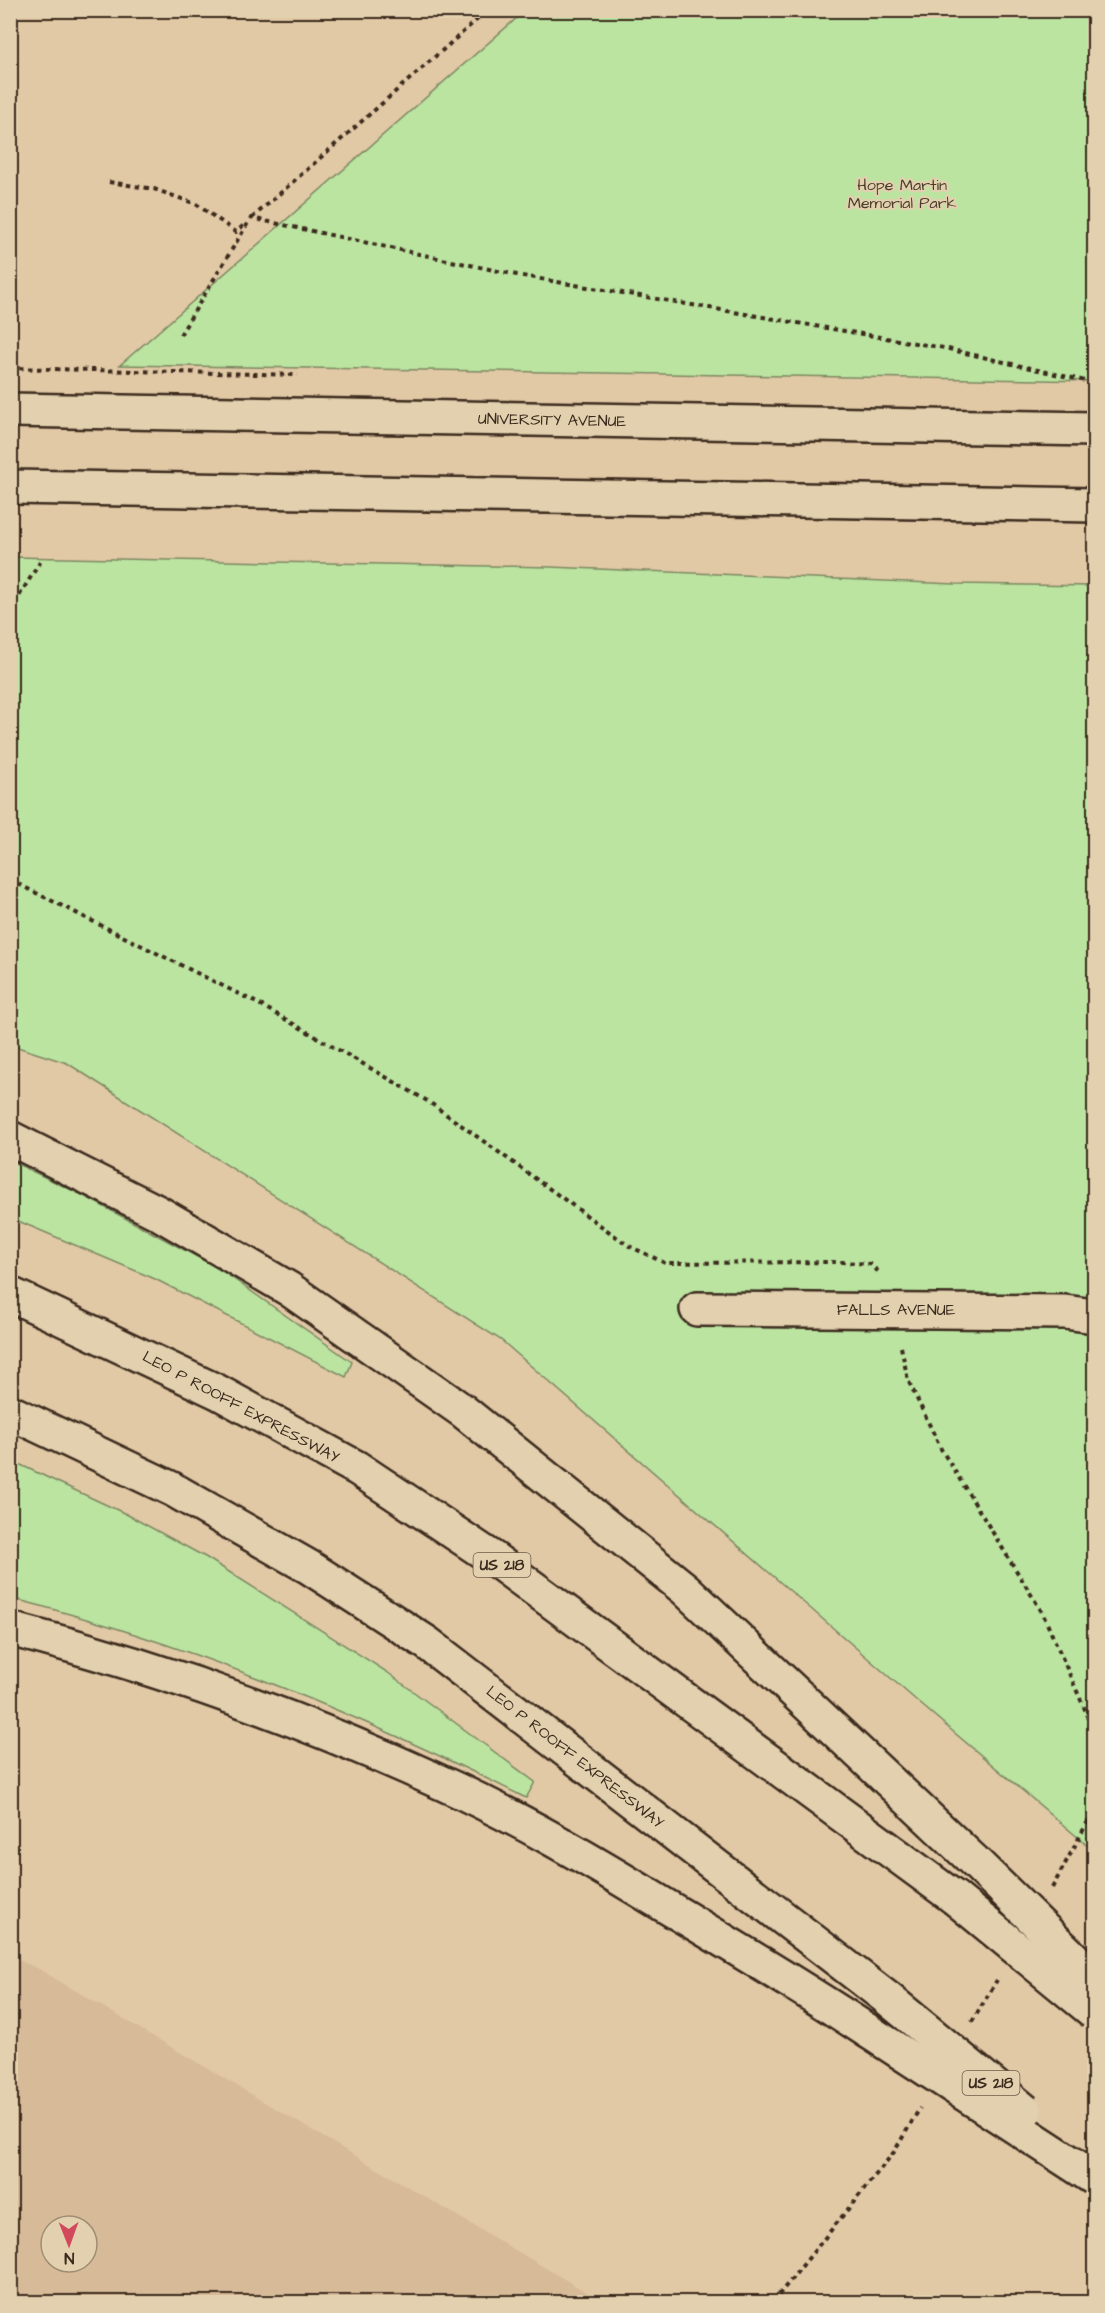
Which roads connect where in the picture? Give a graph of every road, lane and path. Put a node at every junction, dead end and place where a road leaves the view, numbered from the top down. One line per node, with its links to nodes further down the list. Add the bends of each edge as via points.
1 (488, 10): 3 (path)
2 (109, 182): 3 (path, via 154,189 196,204 236,232)
3 (251, 218): 4 (path); 5 (path, via 517,275 944,348)
4 (180, 335)
5 (1095, 383)
6 (10, 410): 7 (main road, UNIVERSITY AVENUE)
7 (1095, 429)
8 (10, 487): 9 (main road)
9 (1095, 505)
10 (40, 562): 11 (path)
11 (10, 611)
12 (10, 879): 16 (path, via 259,1004 429,1102 630,1246 665,1263 870,1264 884,1277)
13 (10, 1138): 21 (main road, bridge, via 157,1212 289,1289 463,1411 685,1589)
14 (10, 1294): 22 (main road, LEO P ROOFF EXPRESSWAY / US 218, bridge, via 219,1392 357,1468 494,1559 955,1898)
15 (697, 1309): 16 (main road, FALLS AVENUE)
16 (893, 1310): 17 (main road, FALLS AVENUE, via 1065,1312); 20 (path, via 909,1380 941,1449 1042,1612 1088,1714)
17 (1095, 1316)
18 (10, 1412): 23 (main road, LEO P ROOFF EXPRESSWAY / US 218, bridge, via 172,1489 309,1567 427,1643 887,1998)
19 (10, 1629): 24 (main road, bridge, via 191,1682 305,1723 444,1784 576,1851 786,1978)
20 (1095, 1760)
21 (1095, 1978)
22 (1095, 2012)
23 (1095, 2169)
24 (1095, 2178)

